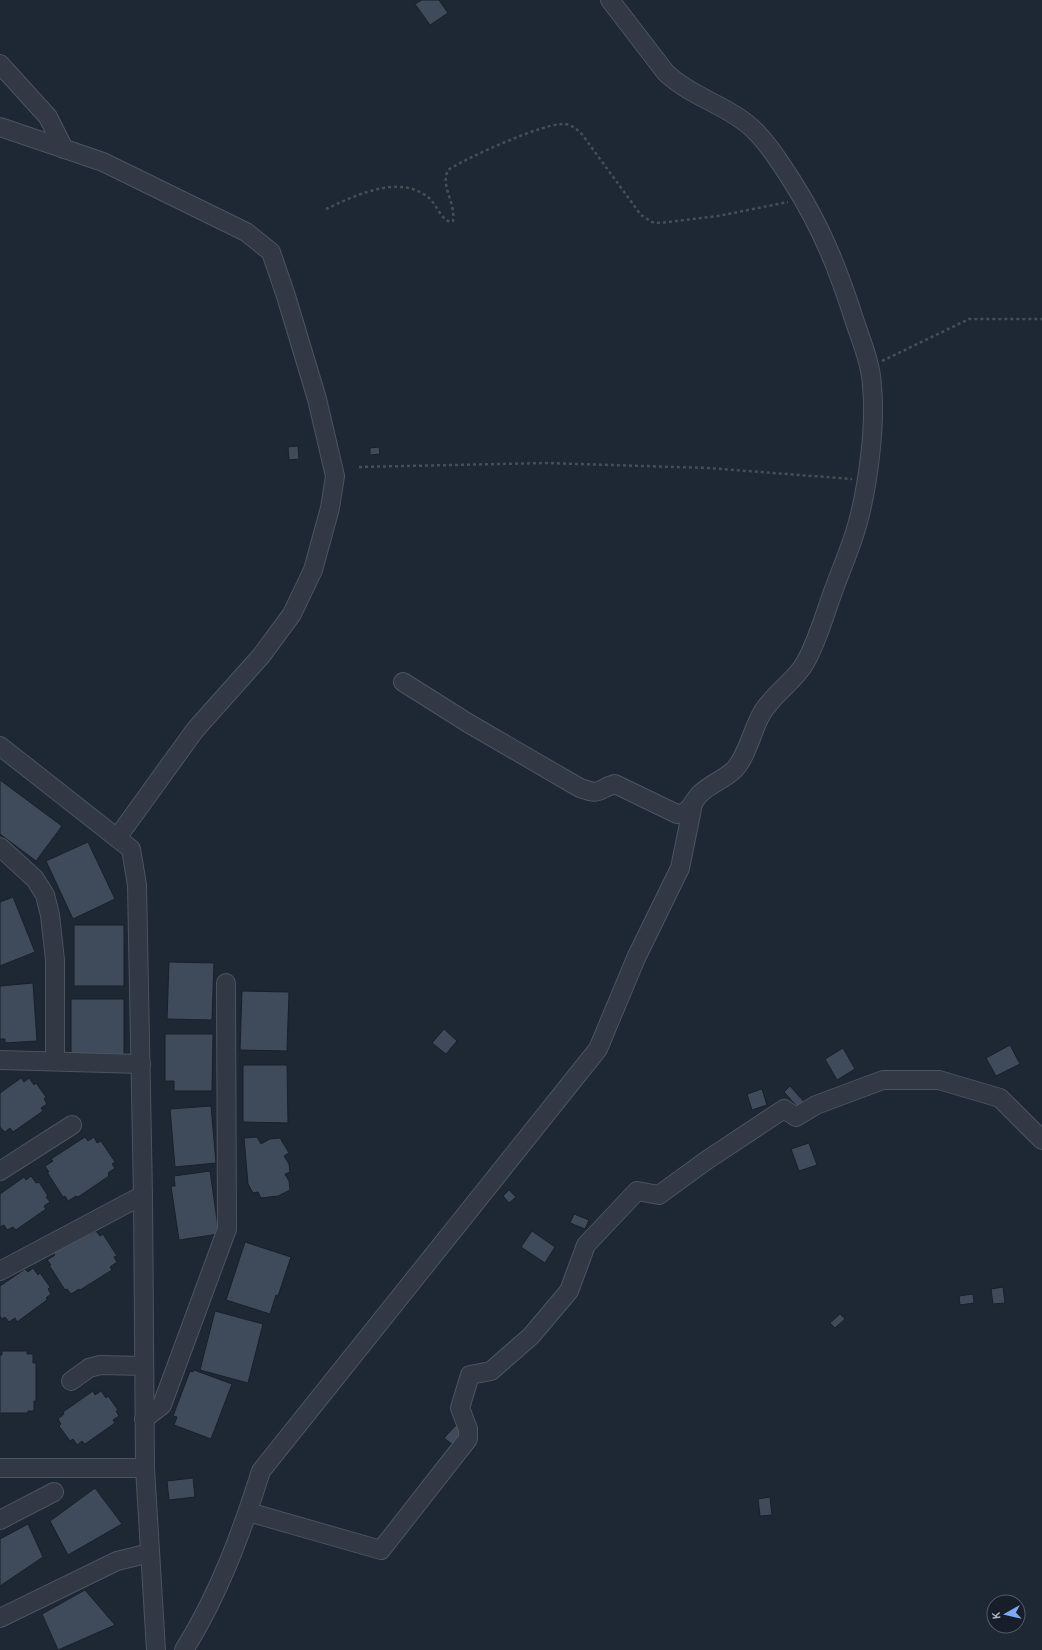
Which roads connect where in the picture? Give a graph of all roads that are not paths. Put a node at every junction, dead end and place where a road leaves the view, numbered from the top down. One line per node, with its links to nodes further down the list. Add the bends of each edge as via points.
1 (610, 0): 7 (street, via 677,84 745,122 758,134 781,164 818,223 839,273 870,367 873,407 867,480 858,522 814,645 793,679 766,706 736,767 720,782 700,794)
2 (0, 64): 4 (street, via 48,117)
3 (0, 127): 4 (street)
4 (64, 149): 8 (street, via 103,162 246,232 271,252 317,399 335,476 330,508 313,570 292,614 261,656 196,730)
5 (404, 682): 7 (street, via 468,723 580,788 593,793 602,792 615,784 677,814 682,814)
6 (0, 746): 8 (street)
7 (693, 804): 25 (street, via 680,868 636,958 598,1049 261,1471)
8 (117, 838): 13 (street, via 131,849 137,884)
9 (0, 847): 12 (street, via 35,879 45,895 55,960)
10 (226, 983): 21 (street, via 227,1229 162,1405)
11 (0, 1060): 12 (street)
12 (55, 1061): 13 (street)
13 (141, 1064): 17 (street)
14 (72, 1126): 16 (street)
15 (1042, 1140): 25 (street, via 1000,1098 939,1080 882,1080 816,1105 796,1117 784,1109 658,1195 637,1191 586,1245 569,1291 531,1336 491,1371 470,1375 460,1408 468,1429 468,1439 381,1550)
16 (0, 1171)
17 (143, 1195): 18 (street); 19 (street)
18 (0, 1271)
19 (144, 1366): 20 (street, via 100,1365 89,1368); 21 (street)
20 (71, 1381)
21 (144, 1419): 23 (street)
22 (0, 1468): 23 (street)
23 (145, 1468): 27 (street)
24 (54, 1492): 26 (street)
25 (248, 1512): 30 (street, via 236,1548 198,1628)
26 (0, 1520)
27 (150, 1553): 28 (street, via 117,1561); 29 (street)
28 (0, 1618)
29 (156, 1650)
30 (184, 1650)

